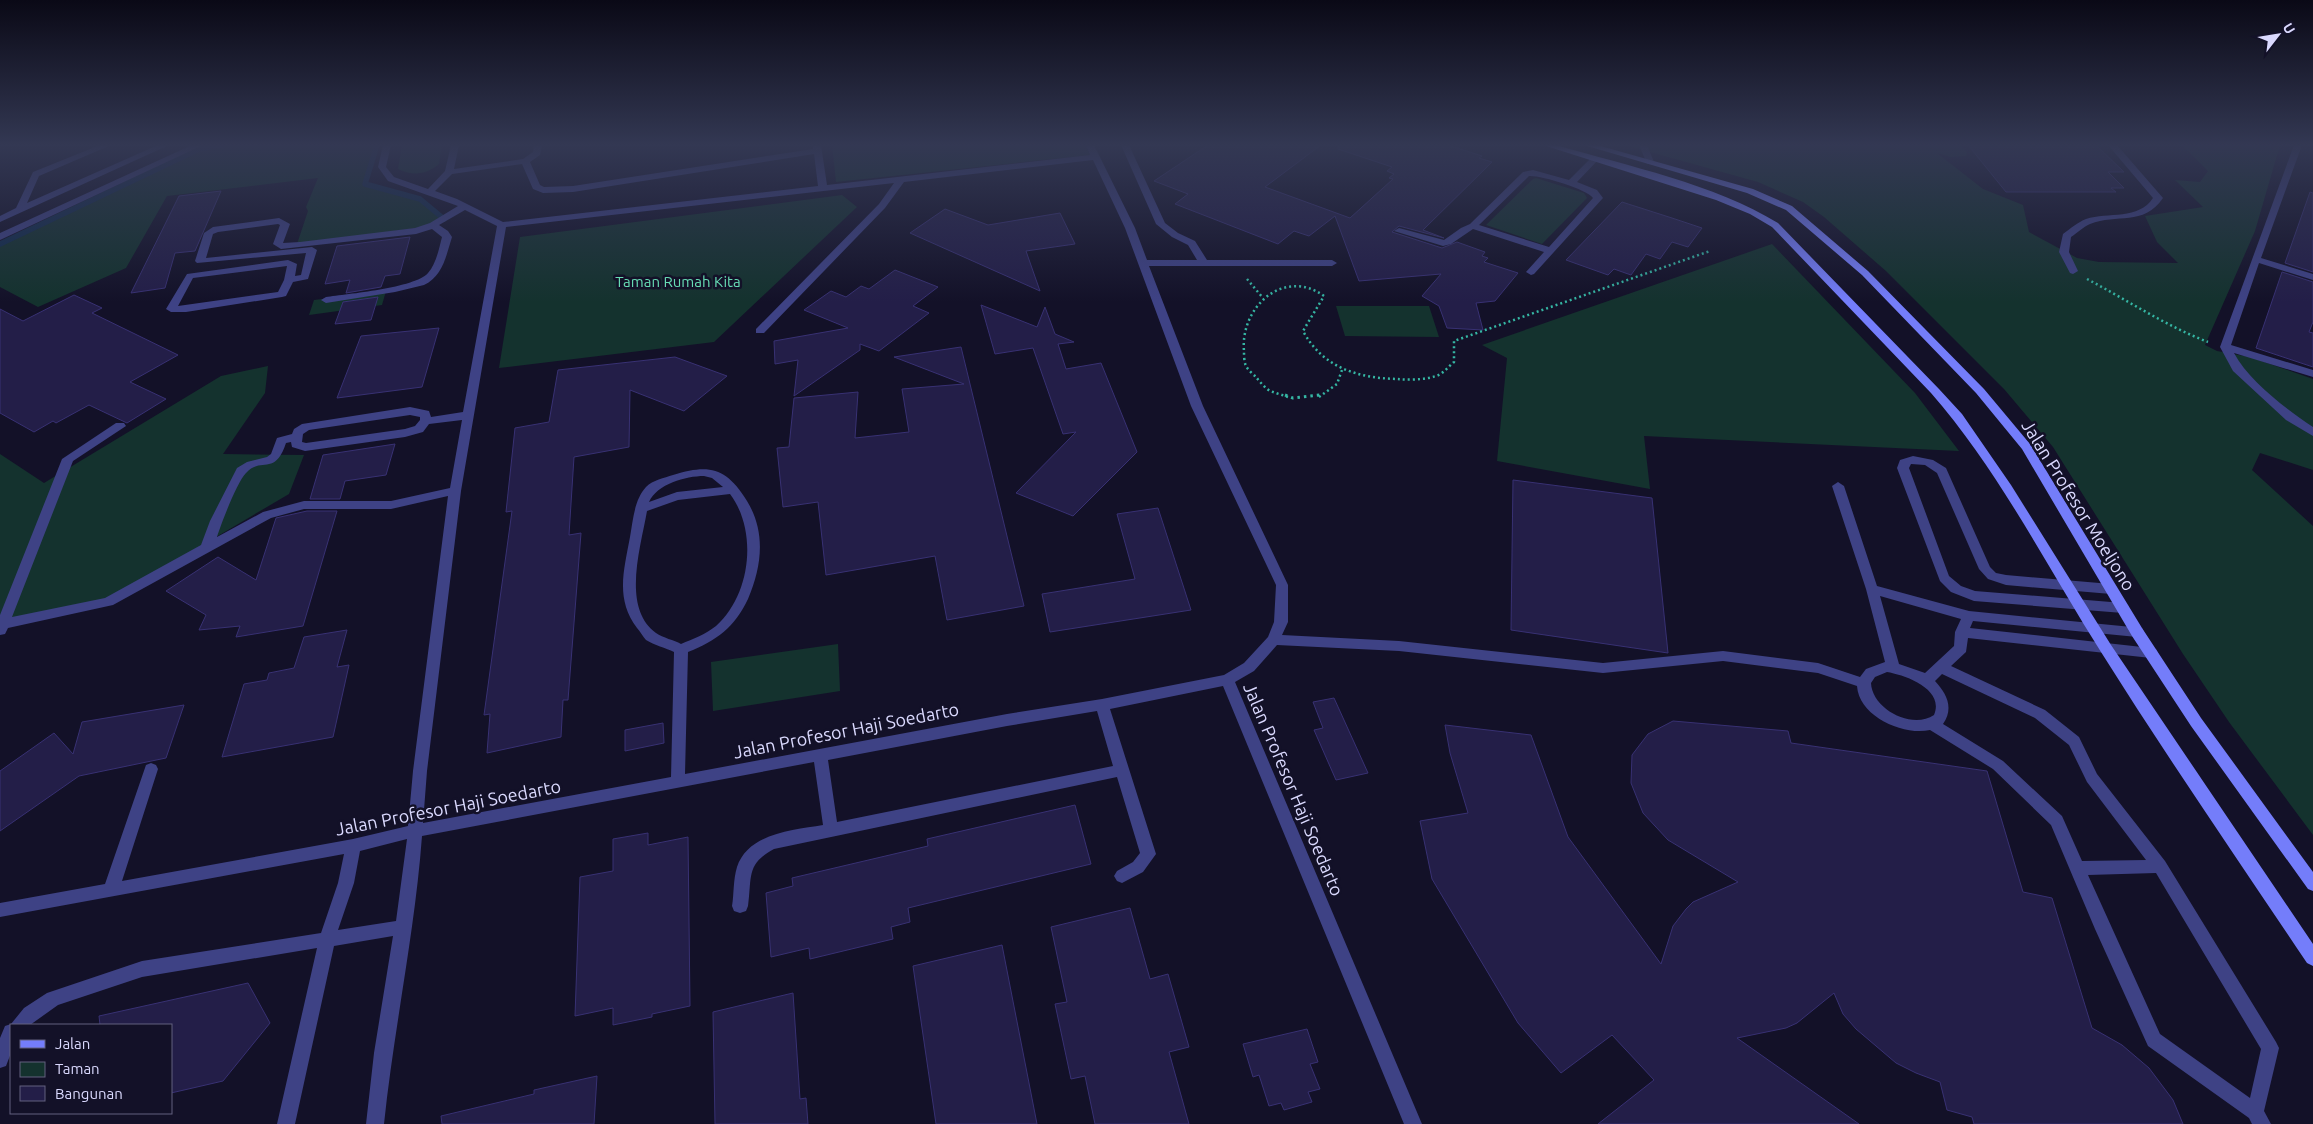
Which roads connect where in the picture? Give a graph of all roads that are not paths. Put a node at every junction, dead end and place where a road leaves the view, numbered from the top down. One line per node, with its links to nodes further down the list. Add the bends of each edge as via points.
1 (26, 197): 18 (street)
2 (49, 197): 18 (street)
3 (78, 197): 16 (street)
4 (84, 197): 16 (street)
5 (443, 197): 17 (street)
6 (735, 197): 21 (street)
7 (888, 197): 35 (street)
8 (1115, 197): 27 (street)
9 (1149, 197): 29 (street, via 1161,224 1192,243)
10 (1502, 197): 22 (street)
11 (1598, 197): 25 (street)
12 (1722, 197): 48 (street, via 1775,224 1917,371 1958,417)
13 (1765, 197): 50 (street, Jalan Profesor Moeljono, via 1789,208 1865,273 1980,391 2026,447)
14 (2158, 197): 30 (street, via 2156,204 2139,213 2088,222 2066,236 2064,252)
15 (2279, 197): 26 (street)
16 (81, 199): 24 (street)
17 (465, 206): 20 (street); 21 (street)
18 (20, 210): 19 (street)
19 (0, 219)
20 (433, 225): 33 (street, via 416,231 282,246 278,244 285,224 282,221 216,229 209,233 200,261 312,250 305,277); 34 (street, via 447,237 436,268 428,279 411,286)
21 (502, 225): 38 (street)
22 (1473, 226): 23 (street, via 1464,228 1450,242 1442,243); 25 (street)
23 (1399, 230)
24 (0, 236)
25 (1549, 250): 31 (street)
26 (2256, 259): 32 (street); 36 (street)
27 (1143, 263): 29 (street); 58 (street, via 1198,406 1282,585 1281,622)
28 (1332, 263): 29 (street)
29 (1204, 264)
30 (2073, 271)
31 (1530, 272)
32 (2313, 277)
33 (289, 280): 33 (street, via 292,264 288,263 190,276 171,309 279,295)
34 (326, 300)
35 (760, 331)
36 (2225, 347): 37 (street); 41 (street, via 2237,369 2290,417)
37 (2313, 374)
38 (470, 415): 39 (street); 45 (street)
39 (426, 421): 42 (street, via 425,414 410,411 306,427); 42 (street, via 419,429 405,433 305,447 296,444)
40 (120, 426): 54 (street, via 68,459)
41 (2313, 432)
42 (296, 437): 47 (street, via 281,440 276,456 271,460 240,471)
43 (1838, 486): 49 (street)
44 (732, 490): 46 (street, via 678,496); 46 (street, via 724,480 698,472 657,484 646,492); 59 (street, via 748,514 754,539 743,598 722,628 702,641)
45 (455, 491): 47 (street, via 391,505 304,505 267,515); 74 (street)
46 (640, 509): 59 (street, via 628,584 633,613 651,636)
47 (207, 547): 54 (street, via 108,602)
48 (2068, 585): 50 (street); 51 (street); 51 (street, via 1992,576 1985,569 1942,471 1930,462 1904,463 1903,468 1944,578 1956,589 1974,596)
49 (1872, 589): 53 (street); 62 (street)
50 (2111, 589): 52 (street, Jalan Profesor Moeljono)
51 (2080, 604): 52 (street); 55 (street)
52 (2123, 608): 57 (street, Jalan Profesor Moeljono)
53 (1969, 616): 55 (street); 56 (street)
54 (1, 627)
55 (2094, 628): 57 (street); 60 (street)
56 (1962, 632): 60 (street); 63 (street, via 1961,648)
57 (2137, 632): 61 (street, Jalan Profesor Moeljono)
58 (1274, 640): 64 (street, via 1249,667); 66 (street, via 1399,646 1603,668 1723,656 1818,668)
59 (680, 649): 72 (street)
60 (2106, 649): 61 (street); 85 (street)
61 (2151, 653): 79 (street, Jalan Profesor Moeljono, via 2196,722)
62 (1893, 668): 65 (street, via 1913,673); 66 (street, via 1875,670)
63 (1942, 668): 65 (street); 76 (street, via 2040,714 2074,741 2092,778)
64 (1227, 680): 67 (street, Jalan Profesor Haji Soedarto); 92 (street, Jalan Profesor Haji Soedarto)
65 (1926, 681): 68 (street, via 1936,690 1944,710 1940,719)
66 (1863, 683): 68 (street, via 1870,703 1892,720 1913,726)
67 (1102, 705): 69 (street, Jalan Profesor Haji Soedarto); 71 (street)
68 (1932, 724): 77 (street, via 1998,765 2057,821)
69 (820, 756): 72 (street, Jalan Profesor Haji Soedarto); 73 (street)
70 (151, 769): 80 (street)
71 (1122, 770): 73 (street); 78 (street, via 1148,854 1138,868)
72 (678, 783): 74 (street, Jalan Profesor Haji Soedarto)
73 (831, 830): 81 (street, via 772,842 756,850 746,865)
74 (415, 832): 75 (street, Jalan Profesor Haji Soedarto); 83 (street)
75 (353, 846): 80 (street, Jalan Profesor Haji Soedarto); 84 (street, via 346,883)
76 (2160, 866): 77 (street); 89 (street, via 2270,1048)
77 (2076, 868): 89 (street, via 2154,1040)
78 (1122, 876)
79 (2313, 884)
80 (111, 890): 82 (street, Jalan Profesor Haji Soedarto)
81 (740, 906)
82 (0, 910)
83 (403, 927): 84 (street); 91 (street)
84 (327, 940): 86 (street, via 142,969 53,999); 90 (street)
85 (2313, 958)
86 (19, 1024)
87 (10, 1035): 88 (street)
88 (0, 1060)
89 (2258, 1118)
90 (286, 1124)
91 (375, 1124)
92 (1413, 1124)

